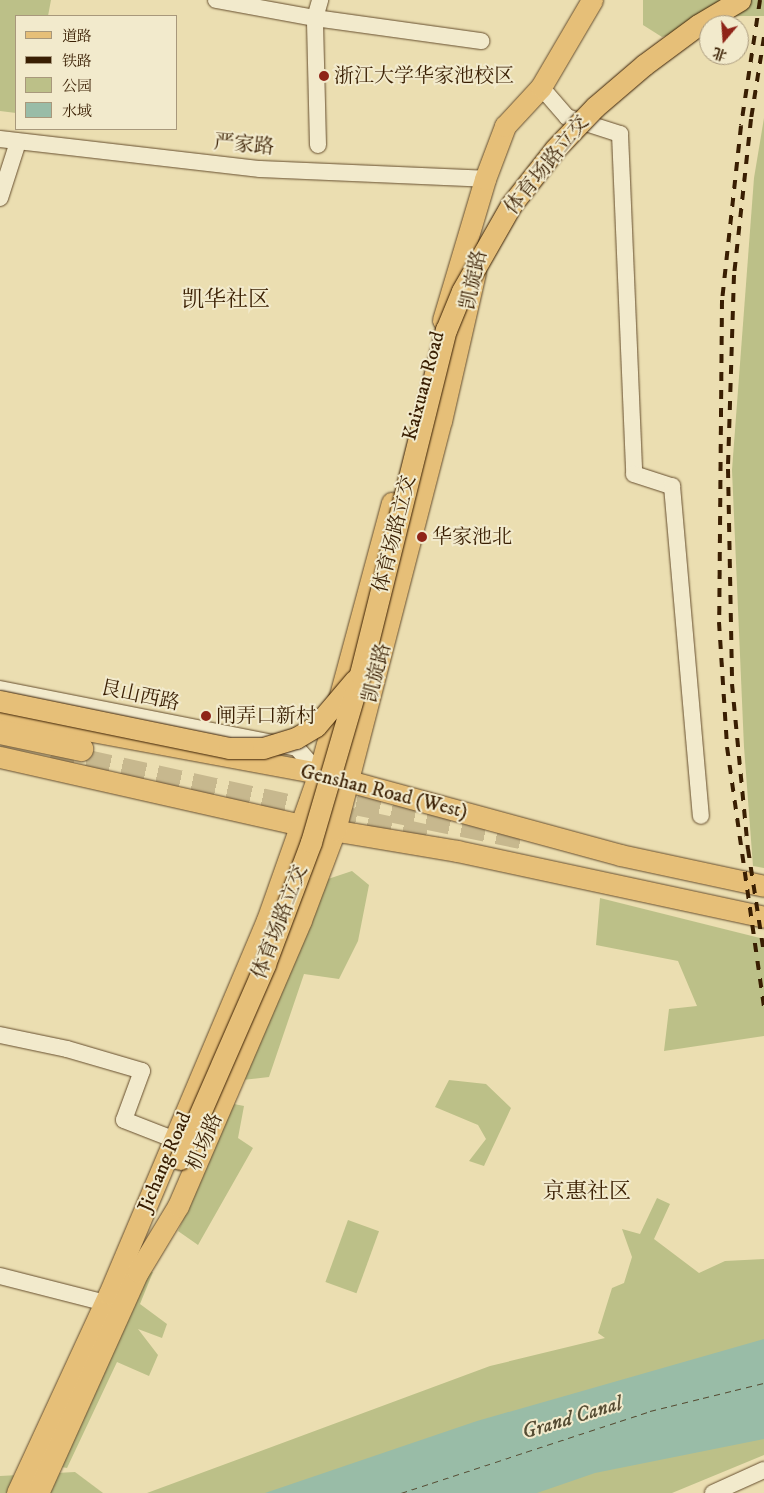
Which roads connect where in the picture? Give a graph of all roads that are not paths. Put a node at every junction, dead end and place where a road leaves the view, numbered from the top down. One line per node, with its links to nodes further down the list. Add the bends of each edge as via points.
1 (216, 0): 5 (street)
2 (320, 0): 5 (street)
3 (592, 0): 7 (main road, Kaixuan Road)
4 (740, 0): 14 (main road, 体育场路立交, bridge, via 698,25 595,107 555,149 517,198 480,258 446,330)
5 (315, 18): 6 (street); 11 (street)
6 (481, 41)
7 (542, 87): 8 (main road, Kaixuan Road); 23 (street, via 567,117 620,134 634,474 672,486)
8 (505, 126): 12 (main road, Kaixuan Road); 22 (main road, 凯旋路, via 468,311)
9 (0, 139): 10 (street, 严家路)
10 (18, 142): 12 (street, 严家路, via 260,169); 13 (street)
11 (318, 145)
12 (485, 179): 21 (main road, Kaixuan Road, via 449,295)
13 (0, 198)
14 (360, 674): 16 (main road, bridge, via 316,726 296,738 263,748 229,748); 29 (main road, 体育场路立交, bridge, via 311,842 291,896)
15 (0, 689): 21 (street, 艮山西路, via 297,748)
16 (0, 701)
17 (0, 714): 21 (main road, Genshan Road (West))
18 (0, 732): 19 (highway)
19 (81, 749)
20 (0, 757): 24 (main road, Genshan Road (West))
21 (319, 773): 22 (main road, Genshan Road (West)); 24 (main road, Kaixuan Road)
22 (350, 781): 25 (main road, 机场路); 26 (main road, Genshan Road (West), via 620,855)
23 (701, 816)
24 (302, 825): 25 (main road, Genshan Road (West)); 29 (main road, Jichang Road)
25 (335, 830): 27 (main road, Genshan Road (West), via 457,850); 30 (main road, 机场路, via 301,920 178,1206)
26 (764, 886)
27 (764, 917)
28 (0, 1035): 29 (street, via 67,1049 142,1071 124,1120)
29 (177, 1149): 30 (main road, 体育场路立交); 32 (main road, 体育场路立交)
30 (138, 1272): 35 (main road, 机场路)
31 (0, 1276): 32 (street)
32 (108, 1299): 34 (main road)
33 (764, 1470): 36 (street)
34 (17, 1493)
35 (38, 1493)
36 (713, 1493)

